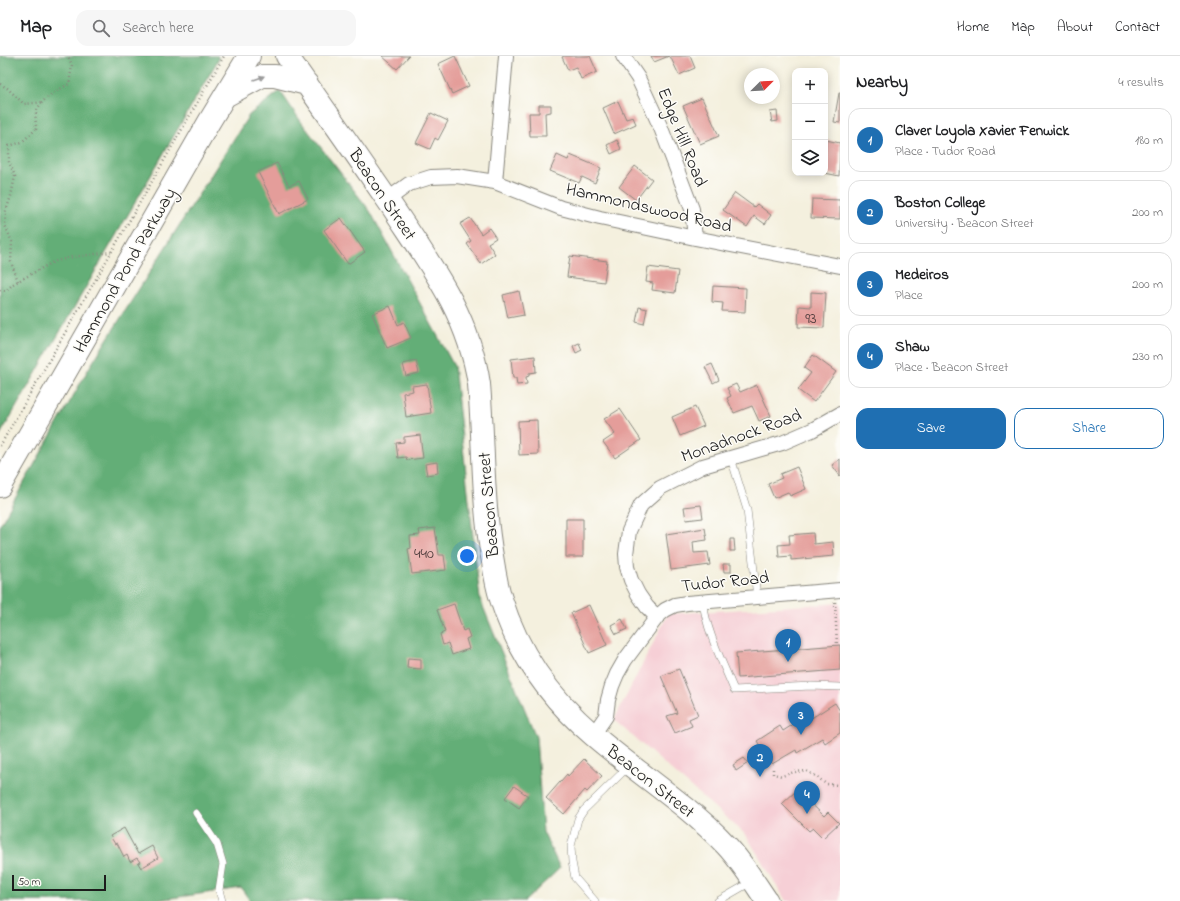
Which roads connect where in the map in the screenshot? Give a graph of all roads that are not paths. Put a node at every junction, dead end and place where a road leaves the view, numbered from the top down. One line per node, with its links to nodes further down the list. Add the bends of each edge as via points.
1 (249, 56): 6 (main road, Hammond Pond Parkway)
2 (287, 56): 5 (main road, Beacon Street)
3 (506, 56): 7 (street)
4 (623, 56): 9 (street, Edge Hill Road, via 638,78 661,128 692,208)
5 (307, 84): 6 (main road, one-way to 5, via 262,76 275,76); 8 (main road, Beacon Street)
6 (224, 97): 13 (main road, Hammond Pond Parkway)
7 (495, 182): 8 (street, Hammondswood Road, via 457,176 431,177 409,184); 9 (street, Hammondswood Road, via 560,208)
8 (387, 200): 19 (main road, Beacon Street, via 444,286 472,350 479,384 485,502 490,545 501,599 521,647 539,677 559,703)
9 (694, 238): 10 (street, Hammondswood Road)
10 (840, 266)
11 (840, 414): 12 (street, Monadnock Road, via 782,443)
12 (731, 458): 15 (lane, via 747,510); 17 (street, Monadnock Road, via 703,466 660,488 641,505 630,531 626,554 627,567 638,594)
13 (0, 486)
14 (838, 594): 15 (street, Tudor Road)
15 (757, 597): 16 (street, Tudor Road)
16 (703, 601): 17 (street, Tudor Road, via 674,605); 18 (lane, via 716,648 734,690)
17 (657, 617): 19 (street, Tudor Road, via 617,674 608,700 606,716)
18 (840, 687)
19 (593, 735): 20 (main road, Beacon Street)
20 (631, 764): 22 (main road, Beacon Street, via 714,832); 24 (lane, via 578,819 572,846 575,878)
21 (196, 813): 23 (lane, via 217,844 223,864 219,890)
22 (753, 880): 25 (lane); 26 (main road, Beacon Street)
23 (222, 901)
24 (595, 901)
25 (718, 901)
26 (767, 901)

